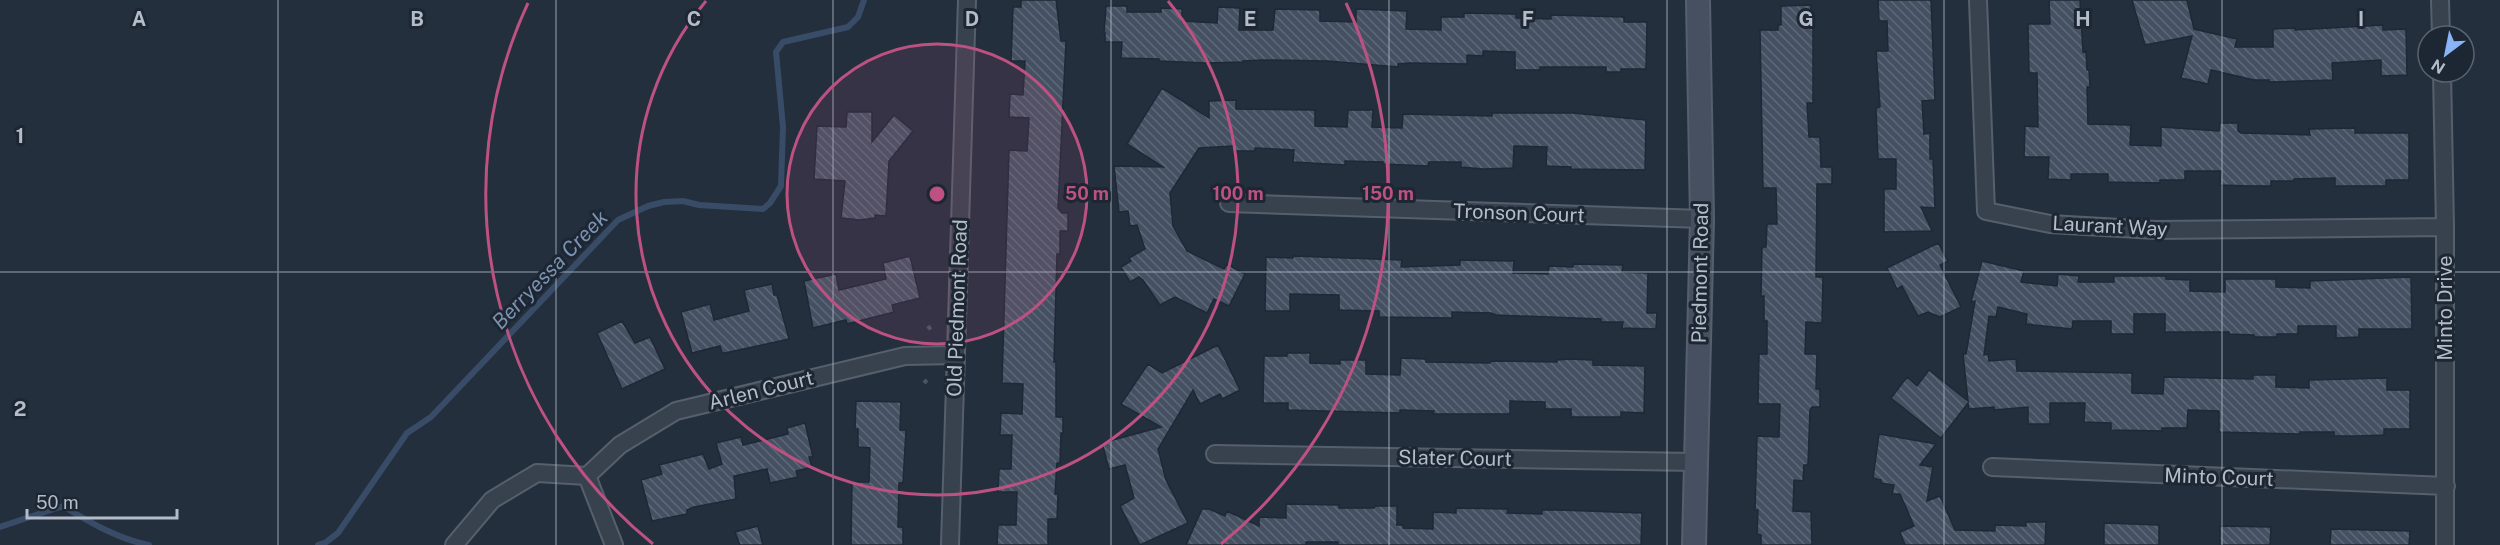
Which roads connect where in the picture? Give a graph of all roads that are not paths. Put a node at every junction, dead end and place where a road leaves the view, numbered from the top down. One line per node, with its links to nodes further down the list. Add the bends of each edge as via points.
1 (967, 0): 10 (street, Old Piedmont Road)
2 (1698, 0): 8 (main road, Piedmont Road)
3 (1978, 0): 9 (street, Laurant Way, via 1986,211 2050,224 2156,230)
4 (2440, 0): 5 (street)
5 (2441, 24)
6 (2442, 84): 9 (street, Minto Drive)
7 (1229, 203): 8 (street, Tronson Court)
8 (1702, 219): 12 (main road, Piedmont Road)
9 (2445, 227): 15 (street, Minto Drive)
10 (956, 354): 14 (street, Arlen Court, via 905,356 676,411 620,445); 18 (street, Old Piedmont Road)
11 (1215, 454): 12 (street, Slater Court)
12 (1695, 462): 19 (main road, Piedmont Road)
13 (1992, 467): 15 (street, Minto Court)
14 (587, 476): 16 (street, via 537,473 492,500); 17 (street)
15 (2446, 486): 20 (street, Minto Drive)
16 (454, 545)
17 (614, 545)
18 (950, 545)
19 (1694, 545)
20 (2445, 545)

